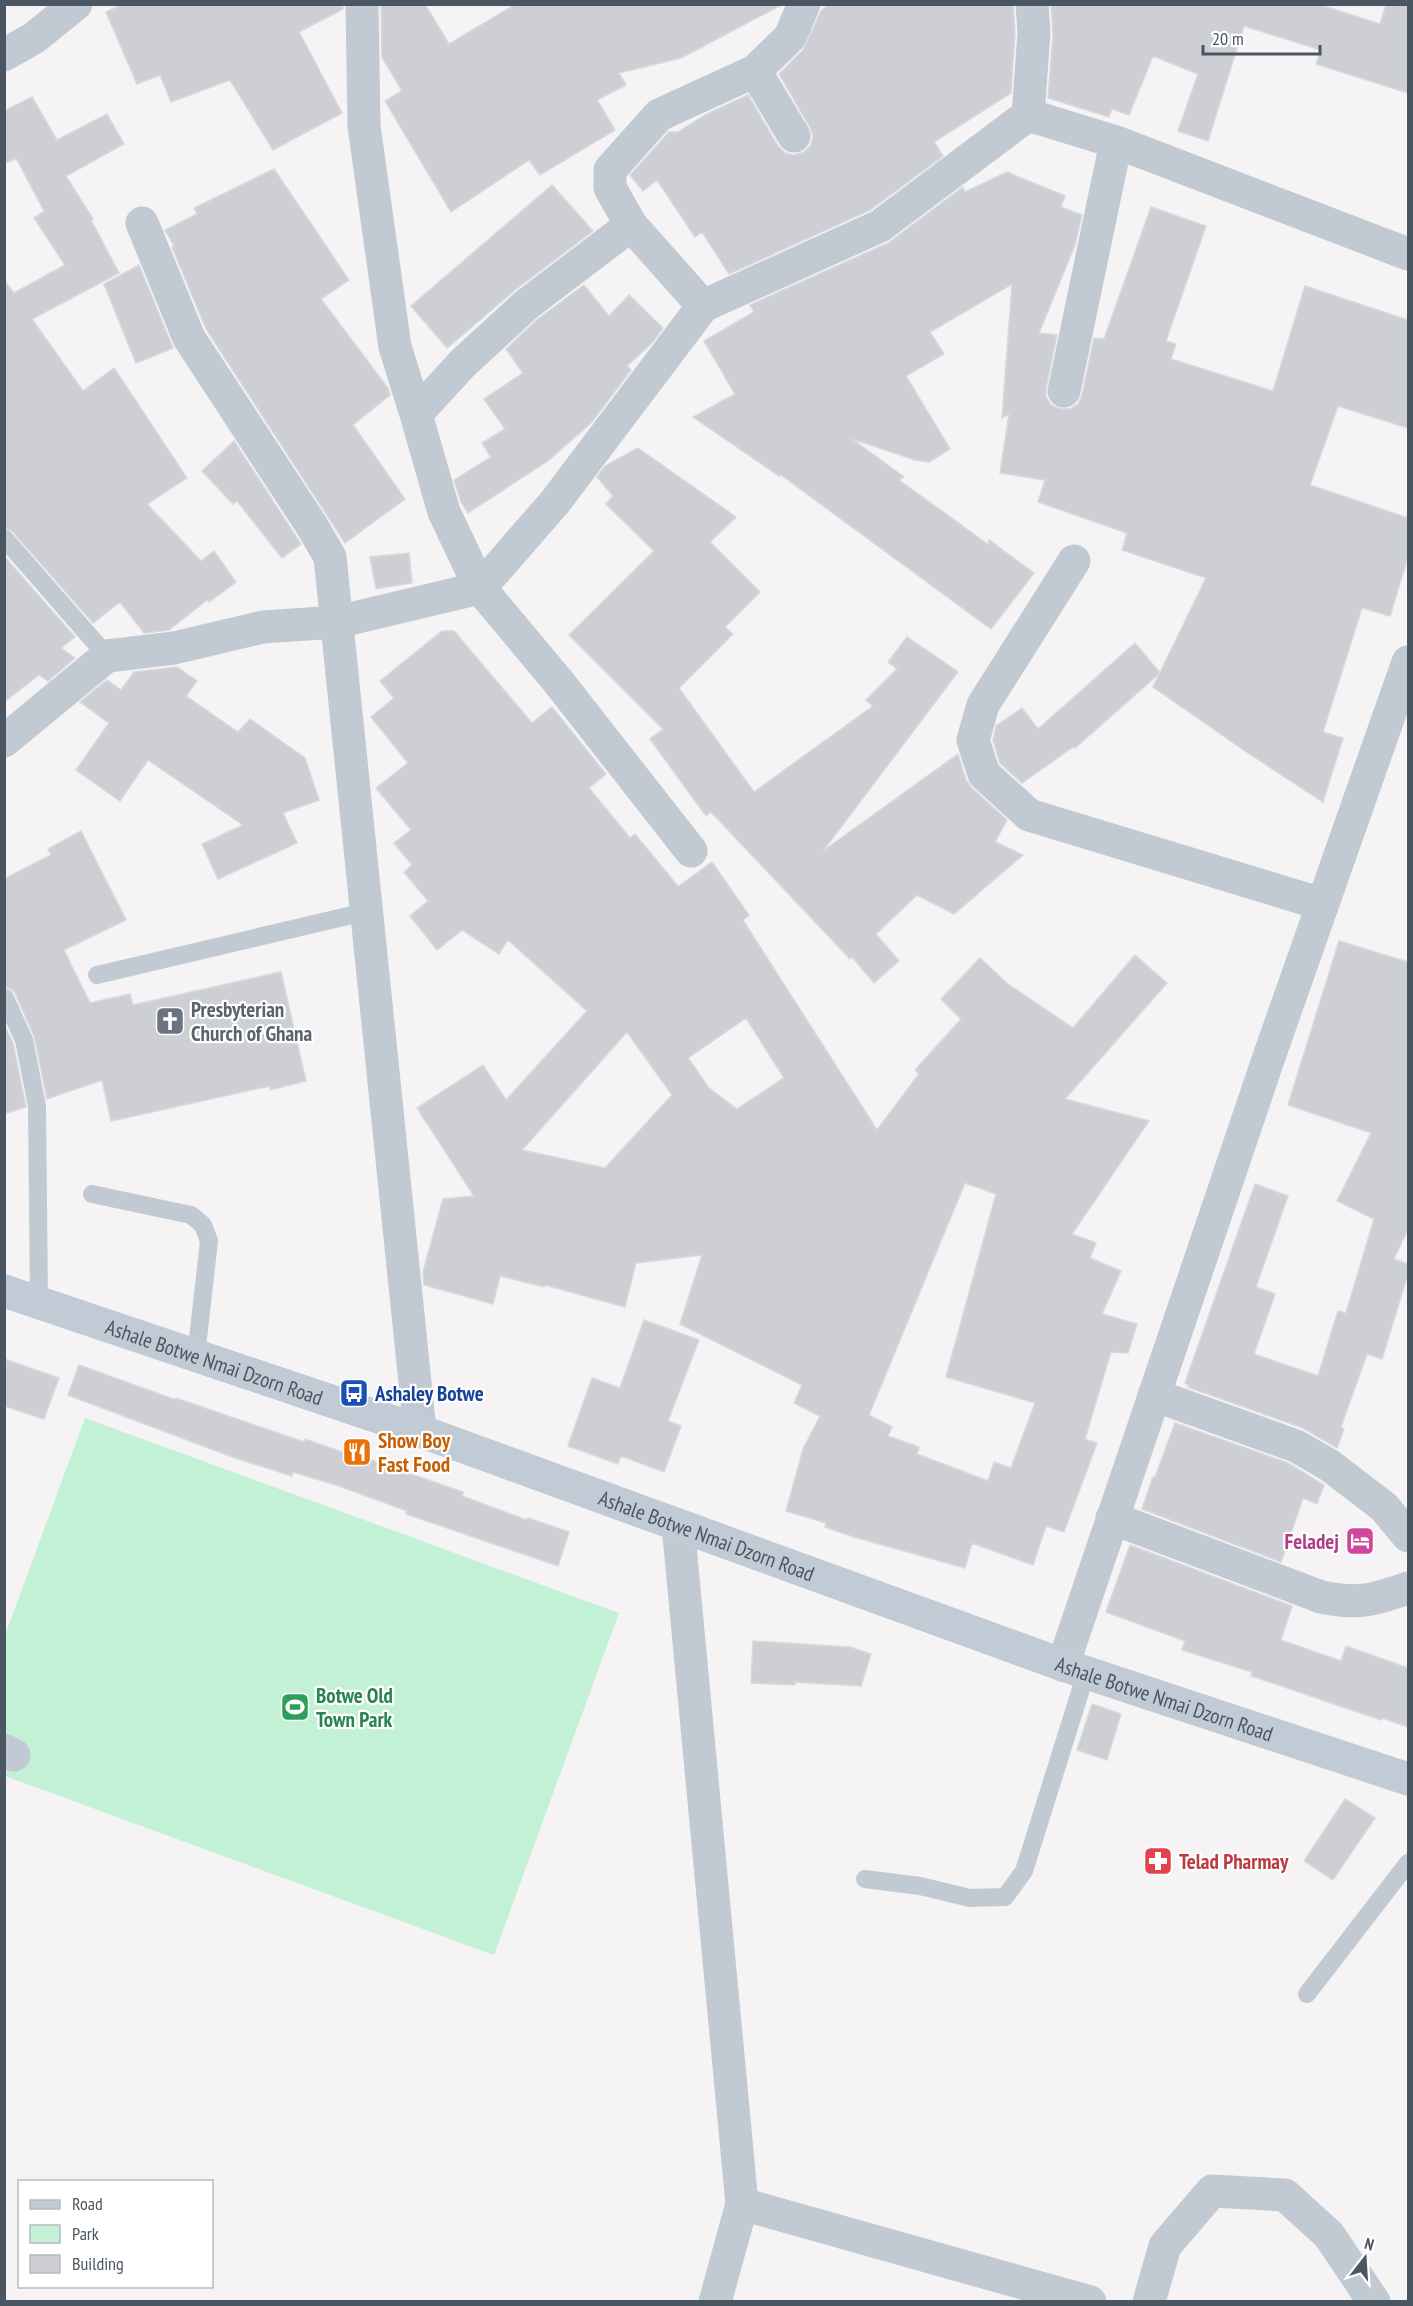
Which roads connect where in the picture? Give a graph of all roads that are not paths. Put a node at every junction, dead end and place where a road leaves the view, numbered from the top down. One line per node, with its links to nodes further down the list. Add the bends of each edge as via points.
1 (76, 4): 5 (street, via 34,38)
2 (362, 4): 15 (street, via 364,126 395,347)
3 (804, 4): 6 (street, via 790,38)
4 (1032, 4): 7 (street, via 1034,33)
5 (4, 55)
6 (755, 71): 8 (street); 11 (street, via 658,115 610,170 610,188)
7 (1028, 115): 9 (street); 13 (street, via 880,226)
8 (794, 136)
9 (1116, 142): 12 (street); 14 (street)
10 (142, 223): 19 (street, via 189,338 330,557)
11 (631, 225): 13 (street); 15 (street, via 526,305 463,363)
12 (1408, 255)
13 (703, 306): 18 (street, via 555,502)
14 (1064, 391)
15 (416, 414): 18 (street, via 444,512)
16 (4, 538): 20 (lane)
17 (1074, 561): 24 (street, via 982,705 973,740 984,774 1029,815)
18 (480, 588): 19 (street); 23 (street)
19 (337, 622): 20 (street, via 263,627 174,648); 25 (street)
20 (107, 656): 22 (street)
21 (1408, 662): 24 (street)
22 (4, 741)
23 (691, 851)
24 (1322, 904): 32 (street)
25 (366, 912): 26 (lane); 33 (street)
26 (97, 975)
27 (5, 998): 30 (lane, via 24,1040 38,1106)
28 (92, 1194): 31 (lane, via 190,1215 203,1226 209,1241)
29 (4, 1291): 30 (main road, Ashale Botwe Nmai Dzorn Road)
30 (39, 1303): 31 (main road, Ashale Botwe Nmai Dzorn Road)
31 (196, 1356): 33 (main road, Ashale Botwe Nmai Dzorn Road)
32 (1154, 1395): 34 (street); 36 (street, via 1296,1446 1329,1465 1384,1507)
33 (420, 1431): 35 (main road, Ashale Botwe Nmai Dzorn Road)
34 (1112, 1518): 37 (street, via 1321,1597 1348,1603 1370,1601); 38 (street)
35 (678, 1525): 38 (main road, Ashale Botwe Nmai Dzorn Road); 43 (street)
36 (1408, 1536)
37 (1408, 1587)
38 (1074, 1669): 39 (main road, Ashale Botwe Nmai Dzorn Road); 41 (lane, via 1024,1870 1005,1898 970,1898)
39 (1408, 1779)
40 (1408, 1863): 42 (lane)
41 (865, 1879)
42 (1307, 1994)
43 (742, 2204): 44 (street); 45 (street)
44 (715, 2301)
45 (1090, 2301)
46 (1149, 2301): 47 (street, via 1165,2246 1212,2191 1285,2195 1329,2235)
47 (1374, 2301)

